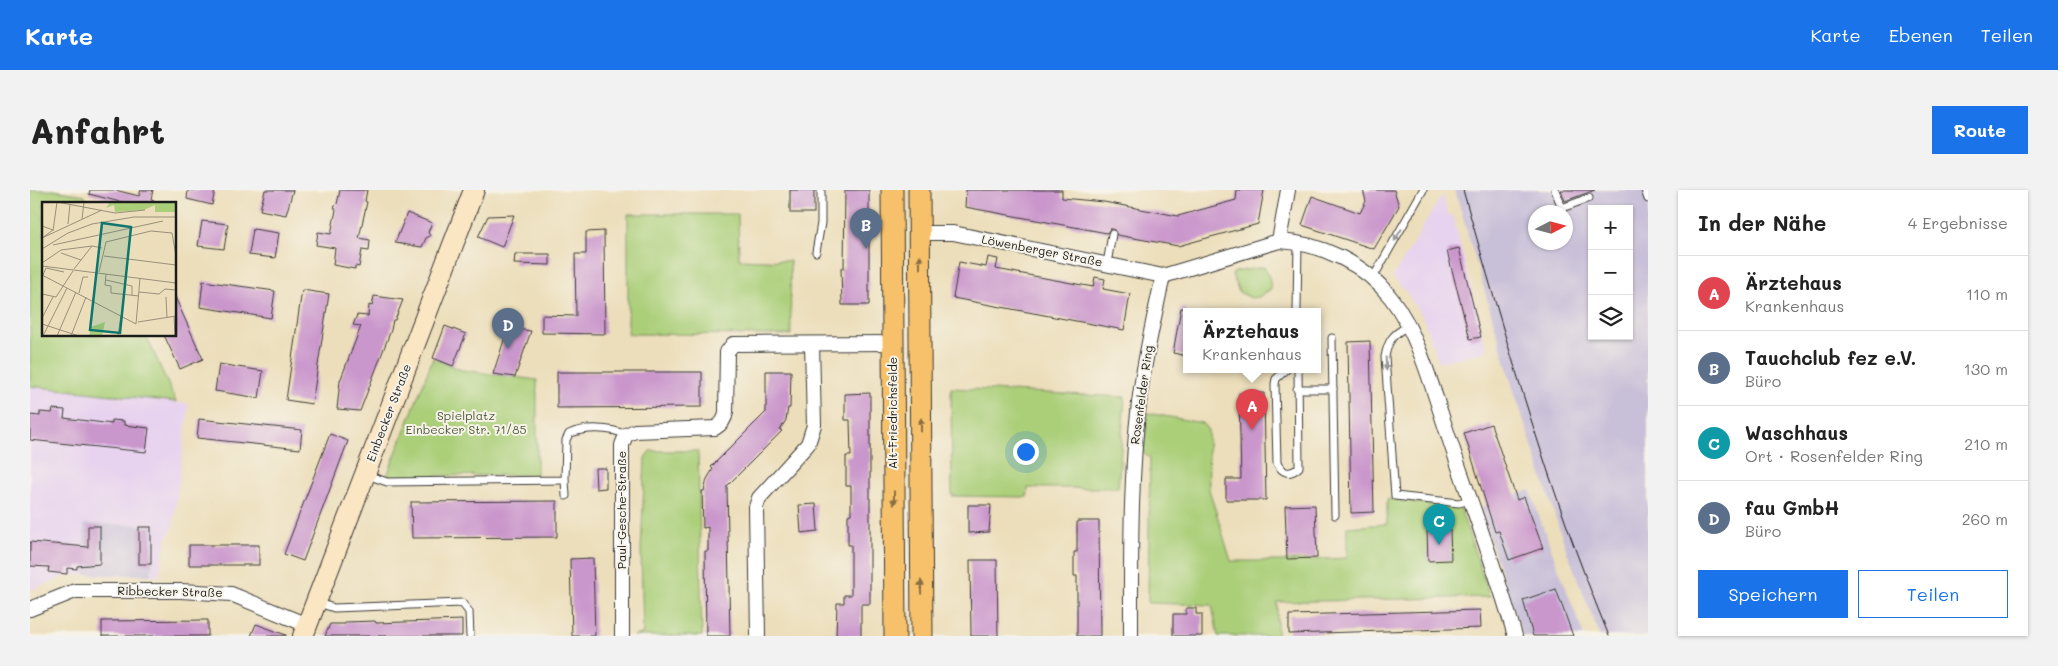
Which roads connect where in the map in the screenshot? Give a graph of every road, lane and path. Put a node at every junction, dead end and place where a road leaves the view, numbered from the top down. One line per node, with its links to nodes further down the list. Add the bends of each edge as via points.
1 (474, 190): 29 (street, Einbecker Straße)
2 (821, 190): 15 (lane)
3 (892, 190): 22 (main road, Alt-Friedrichsfelde)
4 (919, 190): 11 (main road)
5 (1288, 190): 13 (street)
6 (1423, 190): 18 (lane, one-way to 18)
7 (1555, 190): 9 (lane, via 1562,208)
8 (1645, 190): 10 (lane)
9 (1589, 198)
10 (1648, 199)
11 (920, 233): 16 (street, Löwenberger Straße, via 953,233); 41 (main road, one-way to 11)
12 (1112, 234): 16 (lane)
13 (1279, 241): 14 (street); 17 (street)
14 (1298, 242): 18 (street, via 1340,257); 19 (lane)
15 (816, 252)
16 (1106, 264): 17 (street, Löwenberger Straße)
17 (1163, 276): 42 (street, Rosenfelder Ring, via 1145,361 1135,447)
18 (1372, 278): 20 (street, via 1391,298)
19 (1297, 308)
20 (1408, 326): 32 (street); 32 (lane, one-way to 32, via 1388,341 1385,357 1395,496 1459,504)
21 (1332, 338): 27 (lane)
22 (893, 343): 23 (street, Paul-Gesche-Straße); 40 (main road, Alt-Friedrichsfelde, one-way to 40)
23 (812, 344): 28 (street, Paul-Gesche-Straße, via 733,344 727,352 726,412 720,425); 39 (street, via 814,425 808,444 759,498 756,507)
24 (1283, 373): 26 (lane, via 1275,384 1277,463 1285,472 1299,467)
25 (1298, 373): 26 (lane)
26 (1298, 389): 27 (lane)
27 (1333, 389): 33 (lane)
28 (626, 434): 30 (lane, via 615,430 577,430 569,434); 38 (street, Paul-Gesche-Straße, via 622,445)
29 (365, 475): 30 (lane, via 387,482); 34 (street, Einbecker Straße)
30 (565, 480): 31 (lane)
31 (566, 496)
32 (1470, 500): 43 (street)
33 (1335, 516)
34 (316, 602): 36 (street, Einbecker Straße); 37 (lane, via 334,608 462,603 468,612)
35 (30, 609): 36 (street, Ribbecker Straße, via 75,591 231,594)
36 (305, 631)
37 (470, 636)
38 (622, 636)
39 (758, 636)
40 (895, 636)
41 (922, 636)
42 (1131, 636)
43 (1515, 636)

